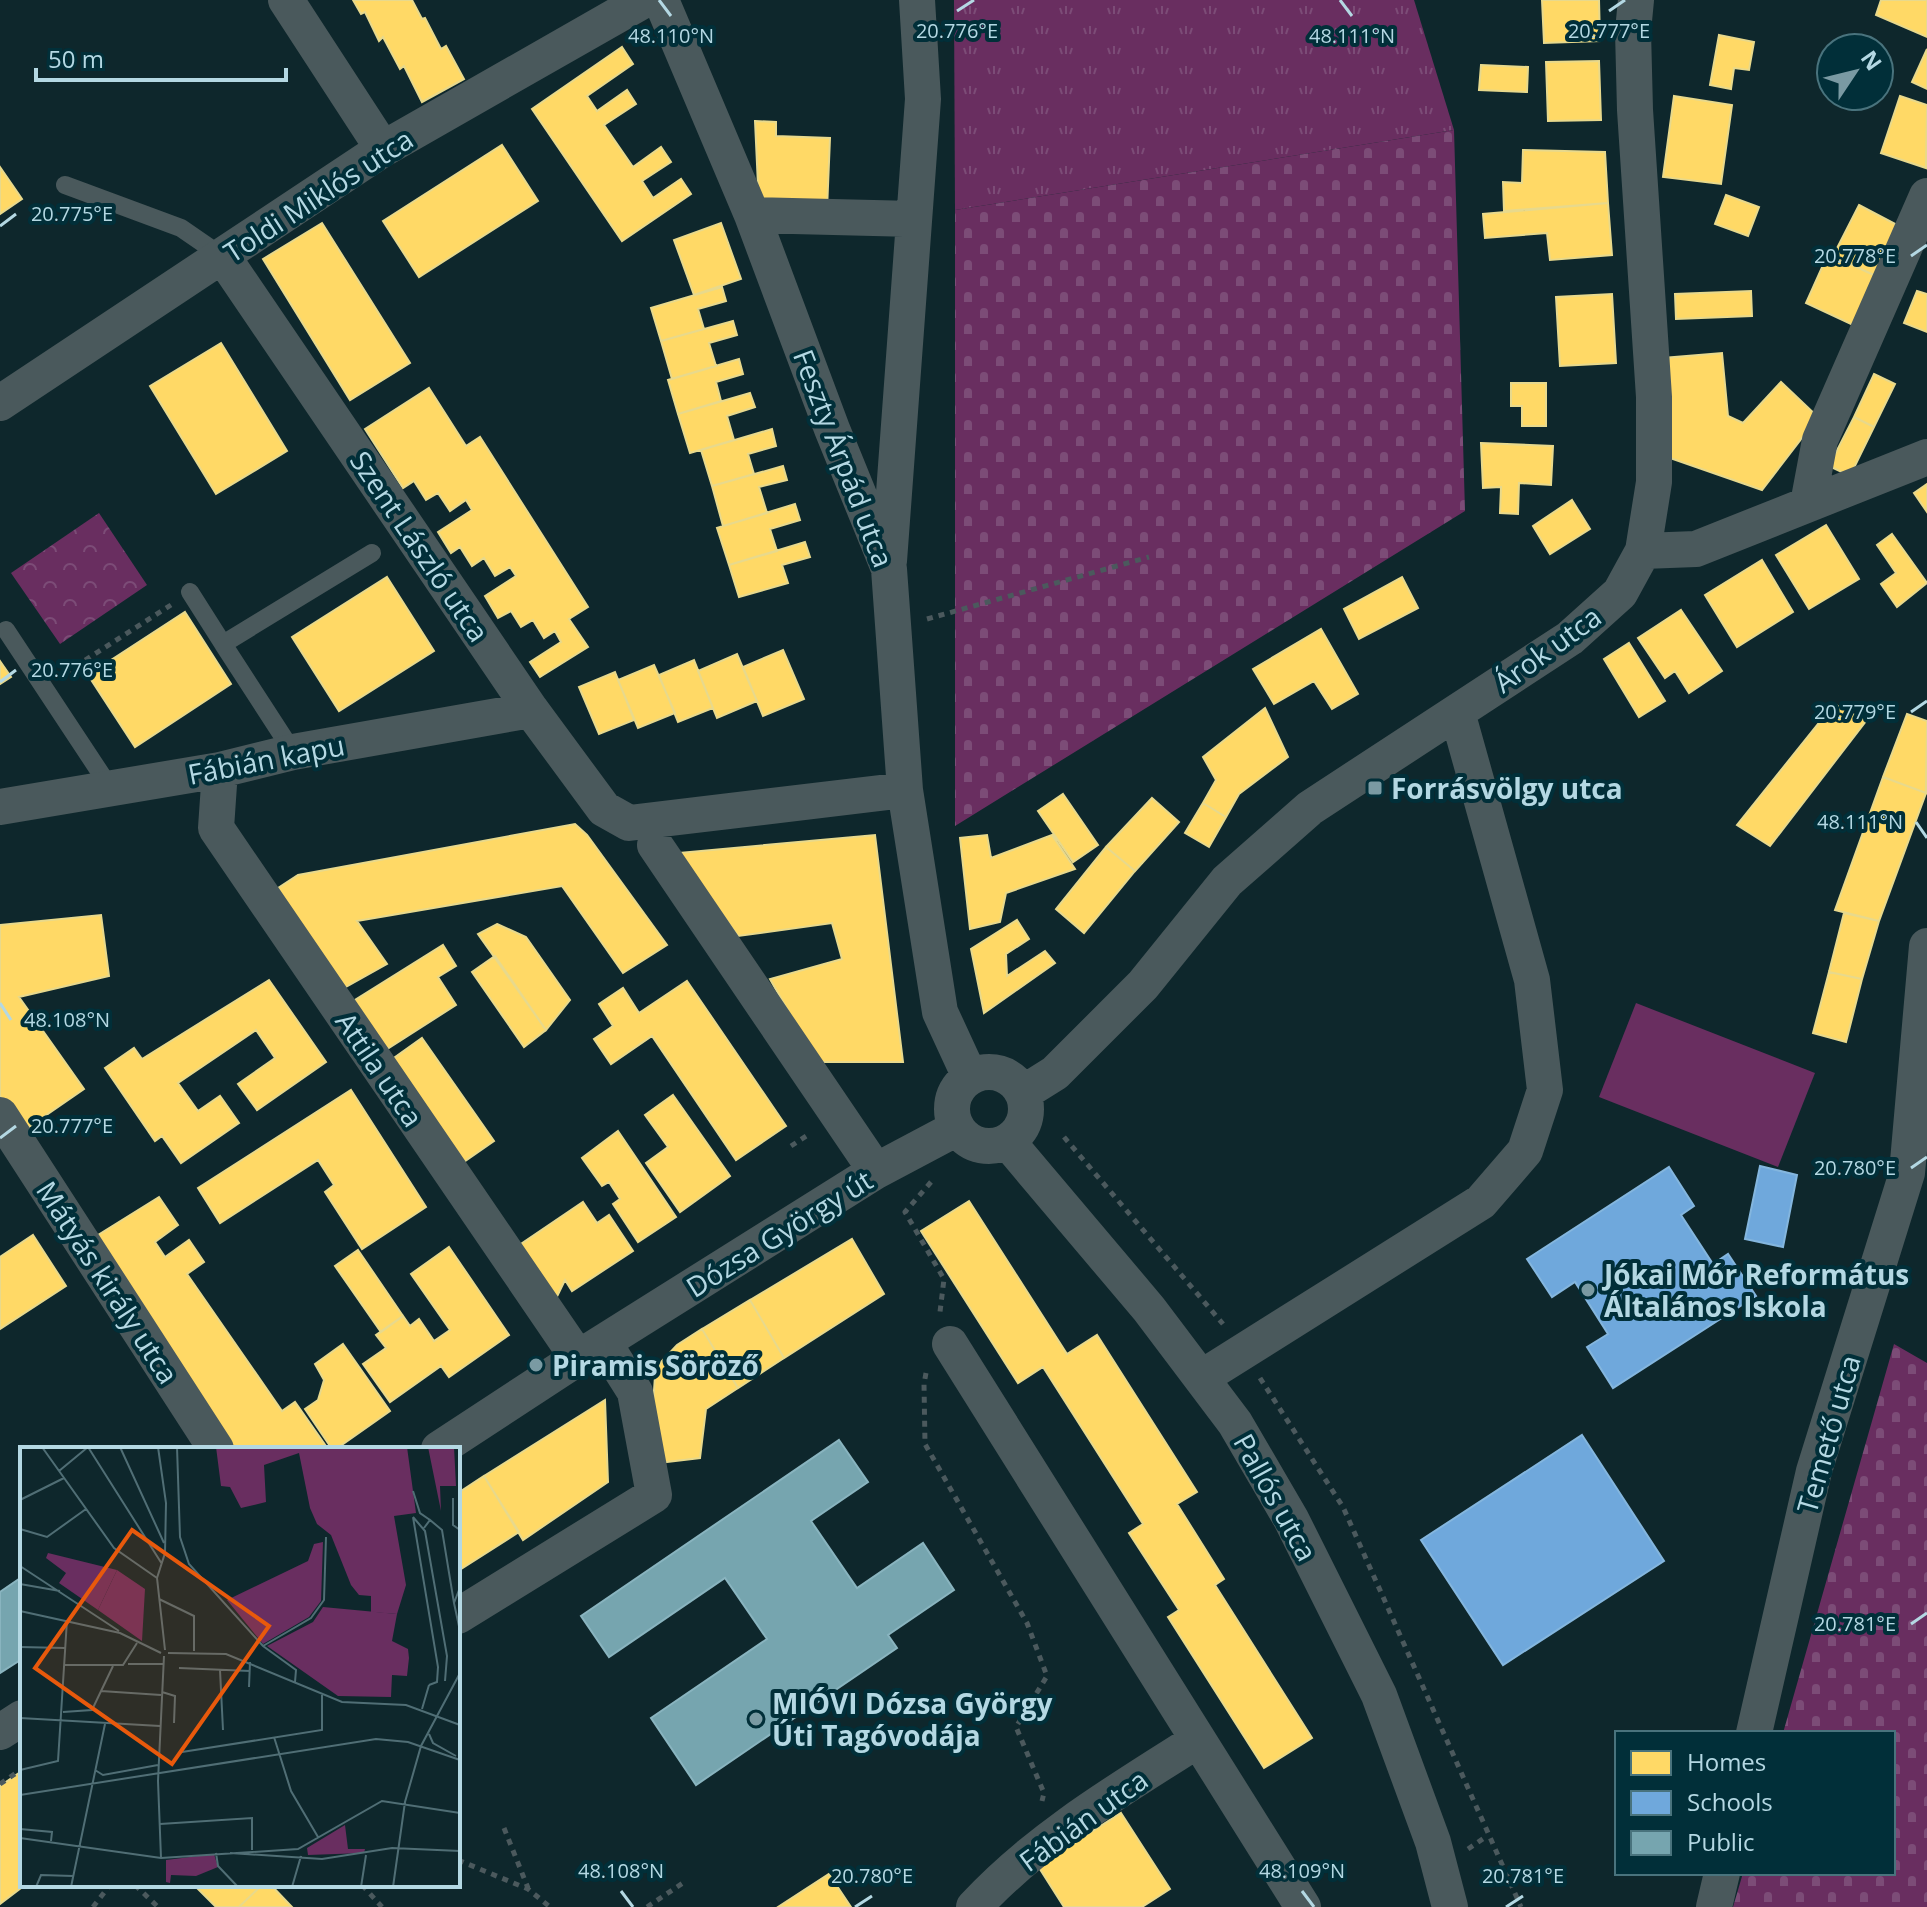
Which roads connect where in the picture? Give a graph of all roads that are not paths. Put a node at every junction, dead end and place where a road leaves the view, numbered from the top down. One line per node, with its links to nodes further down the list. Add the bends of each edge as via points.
1 (286, 0): 6 (street)
2 (644, 0): 6 (street, Toldi Miklós utca)
3 (661, 0): 9 (street, Feszty Árpád utca)
4 (917, 0): 10 (street, via 923,99)
5 (1636, 0): 15 (street, Árok utca, via 1635,110 1654,397 1654,482)
6 (383, 149): 11 (street, Toldi Miklós utca)
7 (65, 185): 11 (lane, via 181,228)
8 (1927, 196): 14 (street, via 1820,440)
9 (752, 215): 10 (street); 17 (street, Feszty Árpád utca)
10 (914, 219): 17 (street)
11 (223, 257): 12 (street, Toldi Miklós utca); 21 (street, Szent László utca)
12 (0, 403)
13 (1927, 457): 14 (street)
14 (1808, 504): 15 (street, via 1696,549)
15 (1643, 551): 22 (street, Árok utca, via 1620,593 1570,638)
16 (372, 553): 20 (lane)
17 (889, 569): 26 (street, Feszty Árpád utca)
18 (190, 592): 20 (lane)
19 (6, 630): 25 (lane)
20 (223, 644): 23 (lane)
21 (531, 710): 23 (street, Fábián kapu); 28 (street, Szent László utca, via 604,809)
22 (1457, 712): 31 (street, Árok utca, via 1310,808 1262,849 1227,881 1143,985 1055,1073); 38 (street, via 1532,980 1545,1090 1525,1151 1481,1202)
23 (293, 752): 24 (street, Fábián kapu)
24 (220, 770): 25 (street, Fábián kapu); 37 (street, Attila utca, via 216,828)
25 (111, 789): 27 (street, Fábián kapu)
26 (905, 790): 28 (street); 30 (street, Feszty Árpád utca, via 940,1012)
27 (0, 807)
28 (642, 834): 35 (street, Szent László utca)
29 (1927, 946): 43 (street, Temető utca, via 1907,1173 1814,1471)
30 (970, 1077): 31 (street, via 999,1073); 33 (street, via 953,1100)
31 (1023, 1093): 34 (street, via 1024,1121)
32 (0, 1115): 39 (street, Mátyás király utca)
33 (957, 1128): 34 (street, via 980,1145); 35 (street, Dózsa György út)
34 (1008, 1142): 38 (street, Pallós utca)
35 (876, 1171): 37 (street, Dózsa György út)
36 (938, 1344): 45 (street)
37 (591, 1350): 40 (street, Dózsa György út); 41 (street, via 635,1392 654,1495)
38 (1201, 1378): 49 (street, Pallós utca, via 1235,1423 1291,1519 1379,1695 1433,1842)
39 (215, 1447)
40 (442, 1447)
41 (460, 1615)
42 (20, 1719): 44 (street)
43 (1754, 1731)
44 (0, 1732)
45 (1198, 1740): 47 (street, Fábián utca, via 1075,1818); 48 (street)
46 (1722, 1875): 50 (street)
47 (974, 1907)
48 (1303, 1907)
49 (1450, 1907)
50 (1714, 1907)

